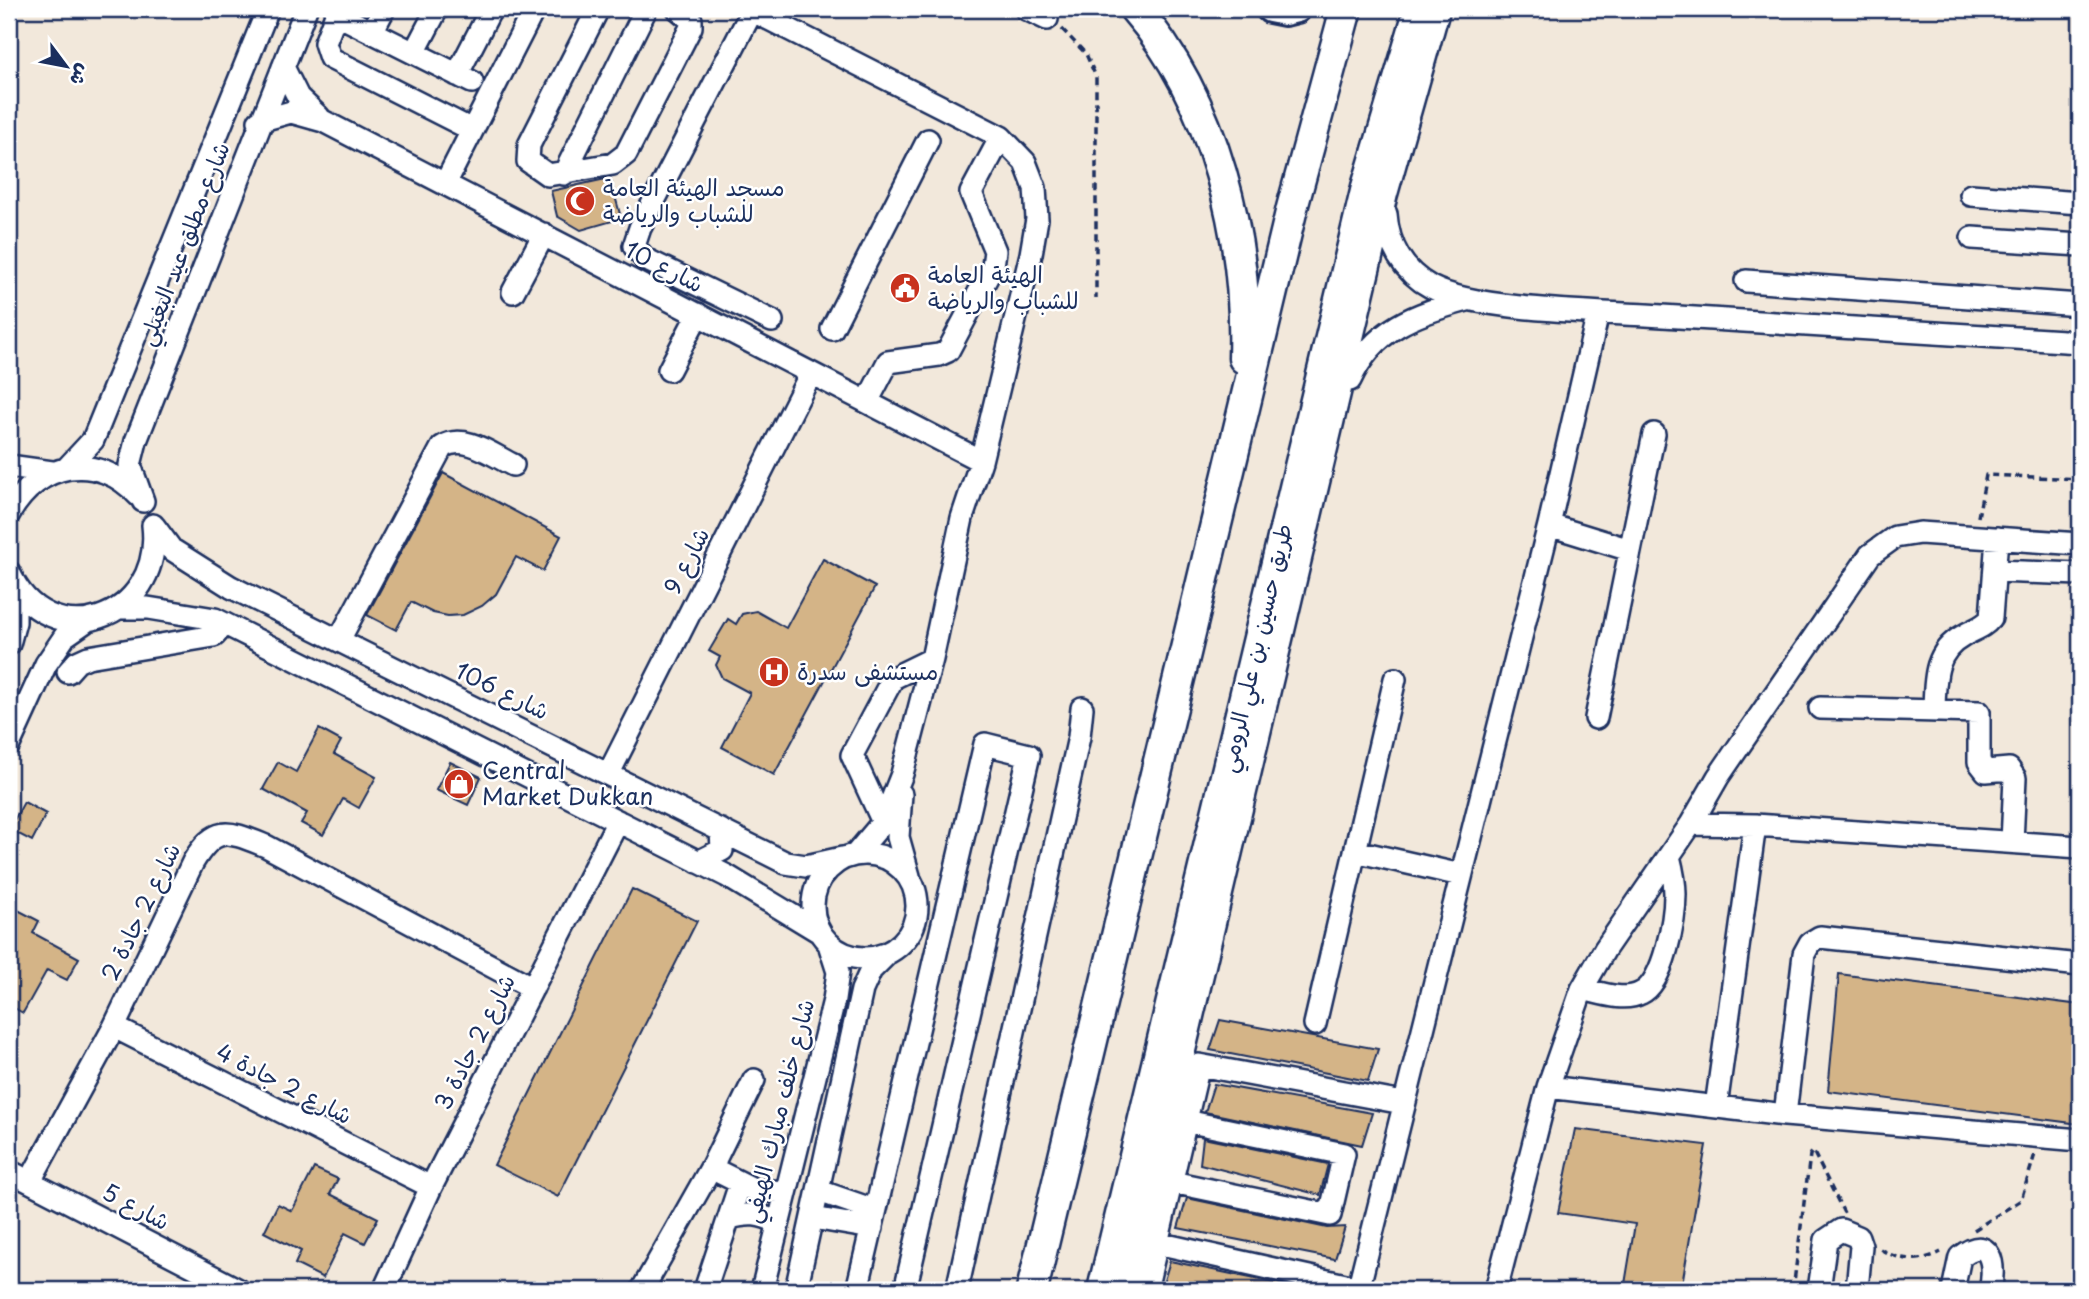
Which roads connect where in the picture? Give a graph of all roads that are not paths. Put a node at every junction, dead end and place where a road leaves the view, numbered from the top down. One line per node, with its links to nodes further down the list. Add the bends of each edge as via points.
1 (268, 9): 54 (street, شارع مطلق عيد البغيلي, via 93,440)
2 (306, 9): 22 (street, شارع مطلق عيد البغيلي)
3 (384, 9): 20 (street)
4 (437, 9): 21 (street)
5 (491, 9): 21 (street, via 464,78)
6 (534, 9): 26 (street)
7 (598, 9): 28 (street, via 526,156 540,172)
8 (646, 9): 28 (street)
9 (678, 9): 28 (street, via 691,20 691,27 626,155 612,164)
10 (752, 9): 23 (street); 42 (street, via 635,246 645,259)
11 (1026, 9): 19 (street)
12 (1135, 9): 49 (highway, via 1194,98 1222,178 1246,321)
13 (1270, 9): 14 (main road)
14 (1297, 9)
15 (1346, 9): 49 (highway, via 1292,208)
16 (1420, 9): 135 (highway, طريق حسين بن علي الرومي, via 1367,187)
17 (1439, 9): 31 (street)
18 (337, 12): 20 (street); 26 (street, via 325,43 330,58)
19 (1047, 19)
20 (372, 32): 21 (street)
21 (414, 53)
22 (283, 67): 24 (street, شارع مطلق عيد البغيلي); 25 (street, شارع 10, via 299,97)
23 (945, 107): 27 (street); 43 (street)
24 (259, 121): 25 (street, شارع 10, via 291,112); 55 (street, شارع مطلق عيد البغيلي, via 136,441 130,465)
25 (323, 121): 29 (street, شارع 10)
26 (472, 130): 29 (street)
27 (1001, 137): 47 (street, via 971,193 995,251 993,266 948,351 888,362); 51 (street, via 1025,162 1035,188 1037,219)
28 (564, 174)
29 (445, 184): 33 (street, شارع 10)
30 (1971, 195): 32 (street)
31 (1386, 196): 38 (street, via 1387,233 1402,264 1430,287); 48 (street)
32 (2080, 203)
33 (544, 234): 37 (street); 41 (street, شارع 10)
34 (1972, 237): 35 (street)
35 (2080, 245)
36 (1746, 281): 39 (street)
37 (513, 292)
38 (1467, 300): 40 (street); 48 (street, via 1416,314 1384,335 1356,366)
39 (2080, 305)
40 (1598, 313): 44 (street); 57 (street)
41 (698, 314): 45 (street); 46 (street, شارع 10)
42 (772, 321)
43 (832, 329)
44 (2080, 342)
45 (669, 370)
46 (811, 373): 47 (street, شارع 10); 78 (street, شارع 9)
47 (867, 401): 51 (street, شارع 10)
48 (1337, 406): 136 (street)
49 (1242, 426): 134 (highway)
50 (1654, 434): 61 (street)
51 (981, 461): 70 (street, via 962,518)
52 (513, 465): 68 (street, via 467,442 442,447)
53 (9, 466): 54 (street)
54 (60, 470): 55 (street, via 89,467 110,473); 56 (street, شارع مطلق عيد البغيلي, via 33,482)
55 (143, 501): 58 (street, شارع مطلق عيد البغيلي)
56 (9, 514)
57 (1549, 525): 61 (street); 91 (street)
58 (154, 526): 65 (street, via 150,572 138,593); 68 (street, شارع 106, via 171,549 197,567)
59 (1997, 538): 60 (street); 62 (street); 82 (street, via 1920,533 1895,537 1870,555 1717,777)
60 (2080, 544)
61 (1630, 550): 76 (street)
62 (1995, 571): 63 (street); 75 (street, via 1991,618 1985,626 1950,643 1940,657)
63 (2080, 574)
64 (12, 579): 66 (street, via 29,602 47,614); 69 (street, via 15,622)
65 (120, 608): 66 (street); 67 (street, via 173,611)
66 (89, 620): 77 (street, via 65,636 46,664)
67 (225, 624): 71 (street, via 214,636 88,657); 80 (street)
68 (339, 640): 78 (street, شارع 106)
69 (9, 645)
70 (932, 659): 79 (street); 81 (street, via 893,678 852,755)
71 (68, 673)
72 (1395, 679): 87 (street)
73 (1082, 708): 133 (street)
74 (1820, 708): 75 (street)
75 (1934, 709): 85 (street, via 1979,712 1979,762 1986,771 2009,769 2015,778)
76 (1596, 718)
77 (9, 746)
78 (609, 772): 84 (street, شارع 106)
79 (902, 774): 81 (street); 92 (street, via 898,837)
80 (618, 821): 90 (street); 98 (street, شارع 2 جادة 3)
81 (883, 822): 88 (street)
82 (1691, 824): 83 (street); 89 (street)
83 (1755, 825): 85 (street); 105 (street)
84 (721, 830): 88 (street, شارع 106, via 786,863 806,866); 90 (street, via 722,850)
85 (2012, 842): 86 (street)
86 (2080, 847)
87 (1355, 852): 91 (street); 100 (street)
88 (849, 856): 92 (street, via 872,854 888,859 901,868); 95 (street, via 828,868 813,898 813,915)
89 (1669, 856): 99 (street); 99 (street, via 1675,907 1656,979 1634,996)
90 (698, 862): 95 (street)
91 (1461, 875): 104 (street)
92 (914, 890): 93 (street); 94 (street, via 916,917)
93 (943, 923): 94 (street); 119 (street); 132 (street, via 985,744 1029,755)
94 (909, 934): 96 (street)
95 (824, 938): 96 (street, via 842,954 858,958); 116 (street, شارع خلف مبارك الهيفي, via 838,972 834,1000)
96 (889, 952): 115 (street, via 862,990)
97 (2080, 965): 106 (street, via 1820,937 1804,954)
98 (533, 988): 101 (street, شارع 2 جادة 2, via 266,846 234,833 217,834 206,840 193,862); 114 (street, شارع 2 جادة 3)
99 (1582, 989): 103 (street)
100 (1315, 1024)
101 (114, 1027): 111 (street, شارع 2 جادة 2); 114 (street, شارع 2 جادة 4)
102 (754, 1080): 109 (street)
103 (1548, 1087): 105 (street); 138 (street)
104 (1403, 1103): 107 (street, via 1199,1065); 123 (street)
105 (1716, 1107): 106 (street)
106 (1785, 1115): 108 (street)
107 (1186, 1121): 112 (street); 112 (street, via 1344,1154 1330,1215)
108 (2080, 1140)
109 (711, 1168): 113 (street); 126 (street)
110 (9, 1171): 111 (street, شارع 5)
111 (30, 1181): 124 (street, شارع 5)
112 (1171, 1182): 121 (street)
113 (740, 1184): 116 (street); 117 (street)
114 (431, 1187): 125 (street, شارع 2 جادة 3)
115 (819, 1191): 118 (street); 119 (street)
116 (786, 1192): 120 (street, شارع خلف مبارك الهيفي)
117 (729, 1218): 120 (street, via 750,1212); 122 (street)
118 (813, 1219): 119 (street); 130 (street)
119 (873, 1219): 131 (street)
120 (778, 1223): 129 (street, شارع خلف مبارك الهيفي)
121 (1157, 1243): 123 (street); 137 (street)
122 (720, 1246): 127 (street); 128 (street)
123 (1358, 1289)
124 (239, 1290)
125 (384, 1290)
126 (642, 1290)
127 (695, 1290)
128 (705, 1290)
129 (762, 1290)
130 (796, 1290)
131 (857, 1290)
132 (905, 1290)
133 (957, 1290)
134 (1032, 1290)
135 (1103, 1290)
136 (1128, 1290)
137 (1146, 1290)
138 (1496, 1290)
139 (1819, 1290): 140 (street, via 1826,1240 1841,1230 1854,1234 1861,1246)
140 (1857, 1290)
141 (1953, 1290): 142 (street, via 1960,1257 1968,1250 1980,1249 1995,1264)
142 (1990, 1290)

